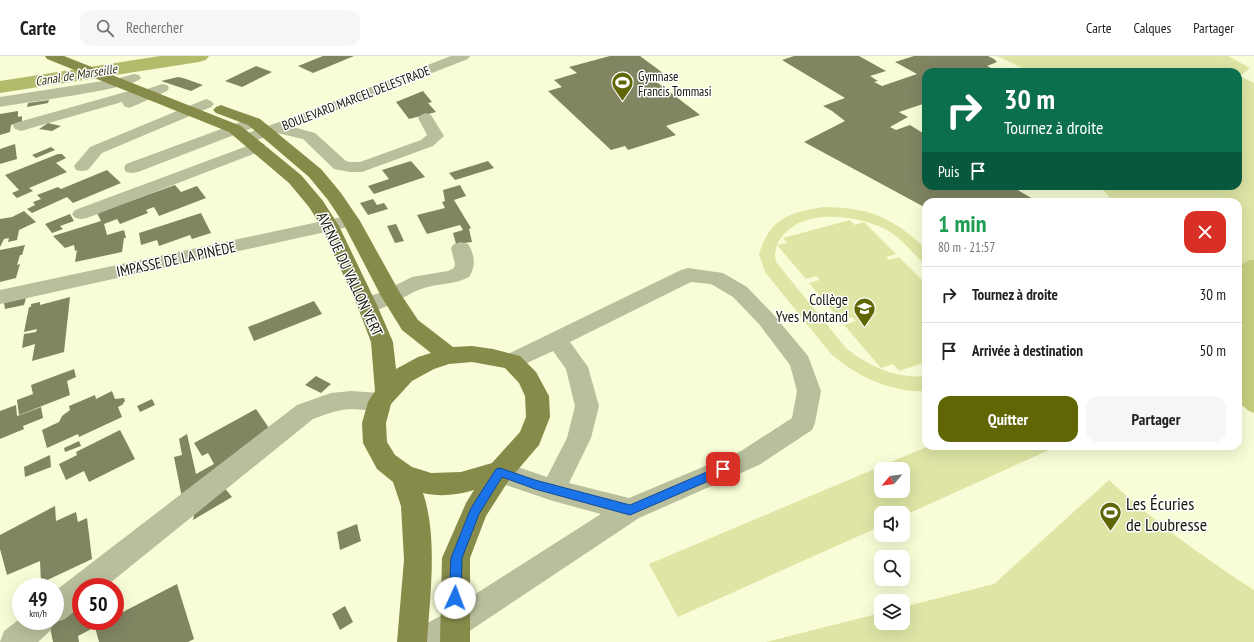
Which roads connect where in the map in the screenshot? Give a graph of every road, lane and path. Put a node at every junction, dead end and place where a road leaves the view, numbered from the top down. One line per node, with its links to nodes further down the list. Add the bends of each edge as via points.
1 (53, 56): 3 (main road)
2 (463, 56): 13 (street, BOULEVARD MARCEL DELESTRADE)
3 (80, 62): 4 (main road, via 95,63); 4 (main road, via 101,77)
4 (118, 78): 5 (main road, AVENUE DU VALLON VERT, via 134,78); 6 (main road); 7 (street)
5 (162, 88): 6 (street); 8 (main road, AVENUE DU VALLON VERT)
6 (144, 94): 9 (main road); 11 (street); 12 (street)
7 (0, 102)
8 (206, 104): 9 (street); 13 (main road, AVENUE DU VALLON VERT)
9 (189, 112): 14 (main road); 15 (street, via 96,150)
10 (426, 118): 13 (street, via 436,136 428,143 362,167 340,164 309,136)
11 (21, 126)
12 (71, 127)
13 (265, 127): 14 (street, BOULEVARD MARCEL DELESTRADE); 18 (main road, AVENUE DU VALLON VERT, via 315,173)
14 (247, 138): 16 (street); 17 (street); 19 (main road, AVENUE DU VALLON VERT, via 295,179 318,205)
15 (82, 166)
16 (132, 168)
17 (81, 214)
18 (351, 221): 19 (street, IMPASSE DE LA PINÈDE); 21 (main road, AVENUE DU VALLON VERT)
19 (330, 226): 22 (street, IMPASSE DE LA PINÈDE); 23 (main road, AVENUE DU VALLON VERT)
20 (461, 248): 21 (street, via 465,264 462,272 454,277 419,282)
21 (391, 296): 23 (street); 25 (main road, AVENUE DU VALLON VERT, via 415,330)
22 (0, 297)
23 (367, 305): 27 (main road, AVENUE DU VALLON VERT, via 382,342)
24 (557, 341): 26 (street); 30 (street, via 577,367 587,406 580,438); 31 (street, via 688,275 716,278 740,292 766,319 800,362 809,391 803,423 750,458)
25 (449, 356): 26 (main road, via 472,354); 27 (main road, via 426,363 404,375)
26 (512, 362): 28 (main road, via 528,378 537,396 538,417 530,438)
27 (384, 397): 29 (main road, via 374,422 375,443 386,462); 32 (street, via 330,402 305,412)
28 (500, 472): 29 (main road, via 461,483 431,484); 30 (street); 36 (main road, via 475,511 456,558)
29 (404, 476): 38 (main road, via 414,506 418,560)
30 (553, 490): 31 (street)
31 (630, 510): 36 (street)
32 (95, 578)
33 (72, 596): 34 (street)
34 (64, 602)
35 (29, 630): 37 (street)
36 (455, 633): 39 (street)
37 (15, 642)
38 (412, 642)
39 (424, 642)

